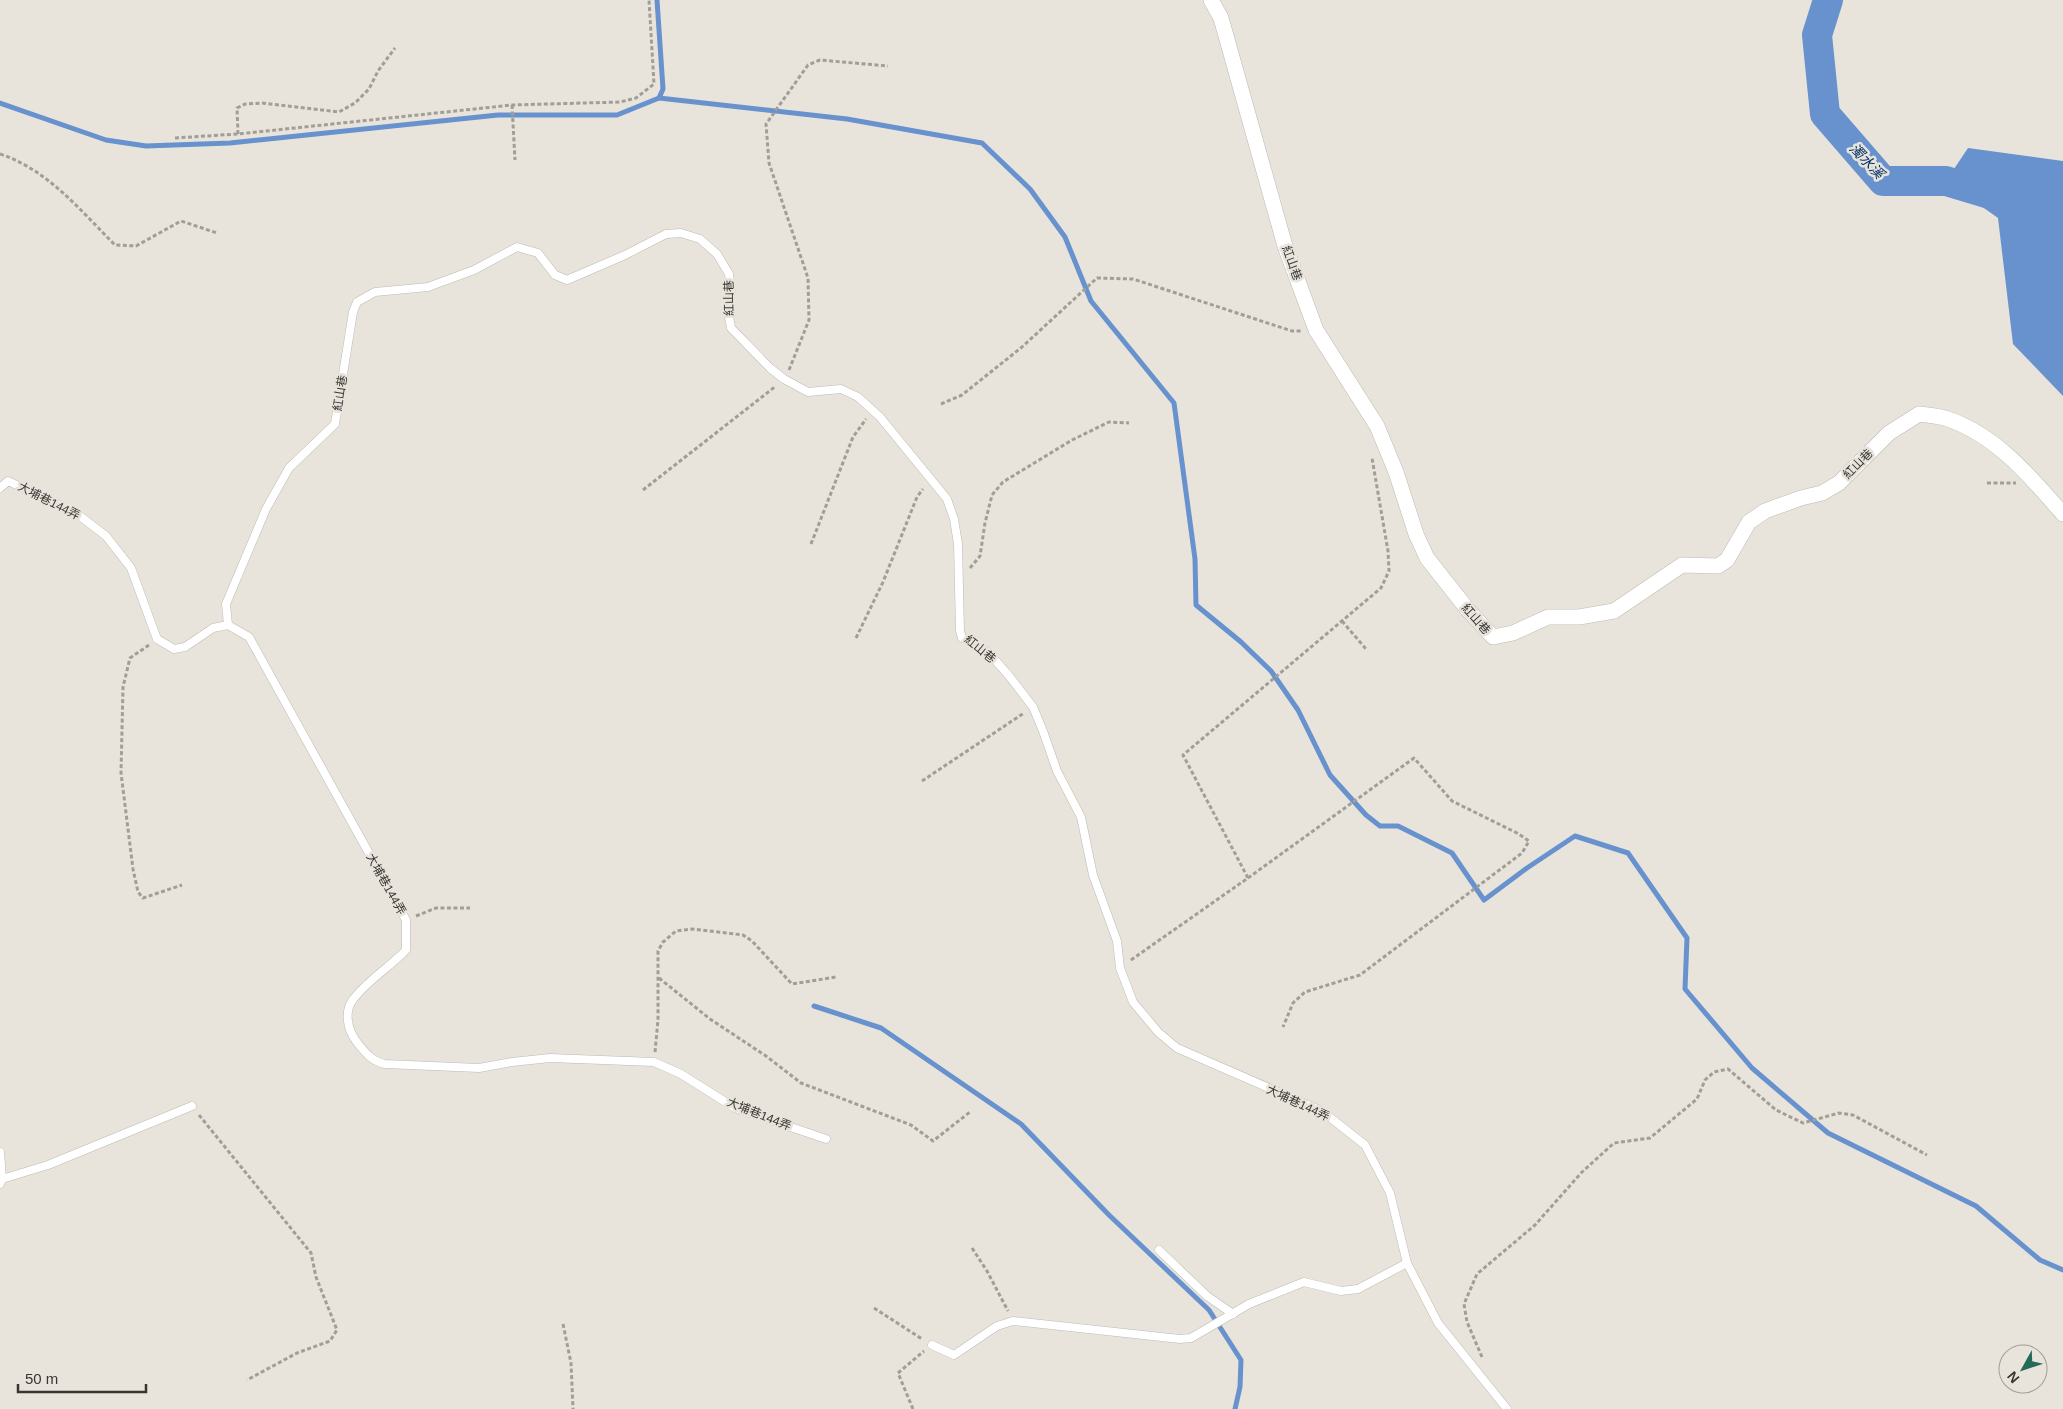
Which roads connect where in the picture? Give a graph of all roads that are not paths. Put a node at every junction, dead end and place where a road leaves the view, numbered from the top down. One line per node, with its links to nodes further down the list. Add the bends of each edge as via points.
1 (1211, 0): 3 (street, 紅山巷, via 1221,18 1285,246 1316,330 1377,426 1427,558 1493,637 1512,633 1548,616 1579,618 1614,611 1682,565 1718,566 1727,560 1749,522 1765,511 1822,493 1840,483 1889,433 1919,414 1969,427 2024,470)
2 (0, 488): 4 (lane, 大埔巷144弄, via 8,480 76,513 106,536 131,568 157,639 174,649 185,646 213,628)
3 (2063, 514)
4 (228, 625): 5 (lane, 紅山巷, via 226,604 266,510 289,468 335,424 357,302 375,292 428,287 474,270 518,247 538,253 555,274 566,280 666,234 700,239 717,254 729,274 731,328 784,379 808,392 841,389 858,397 947,499 958,544 962,638 988,652 1033,708 1057,771 1081,816 1093,875 1117,941); 7 (lane, 大埔巷144弄, via 250,637 406,920 406,950 351,1002 347,1018 353,1037 375,1062 479,1068 550,1058 654,1062 681,1074 735,1108)
5 (1120, 968): 11 (lane, 大埔巷144弄, via 1133,1002 1158,1032 1177,1048 1322,1111 1365,1145 1390,1192)
6 (192, 1106): 9 (lane)
7 (826, 1139)
8 (0, 1152): 9 (lane)
9 (1, 1182)
10 (1159, 1250): 12 (lane, via 1207,1296)
11 (1407, 1262): 12 (lane, via 1358,1289 1341,1291 1304,1282 1249,1304); 14 (lane, 大埔巷144弄, via 1438,1323)
12 (1233, 1314): 13 (lane, via 1191,1338 1013,1321 997,1326 954,1355)
13 (932, 1345)
14 (1507, 1409)

